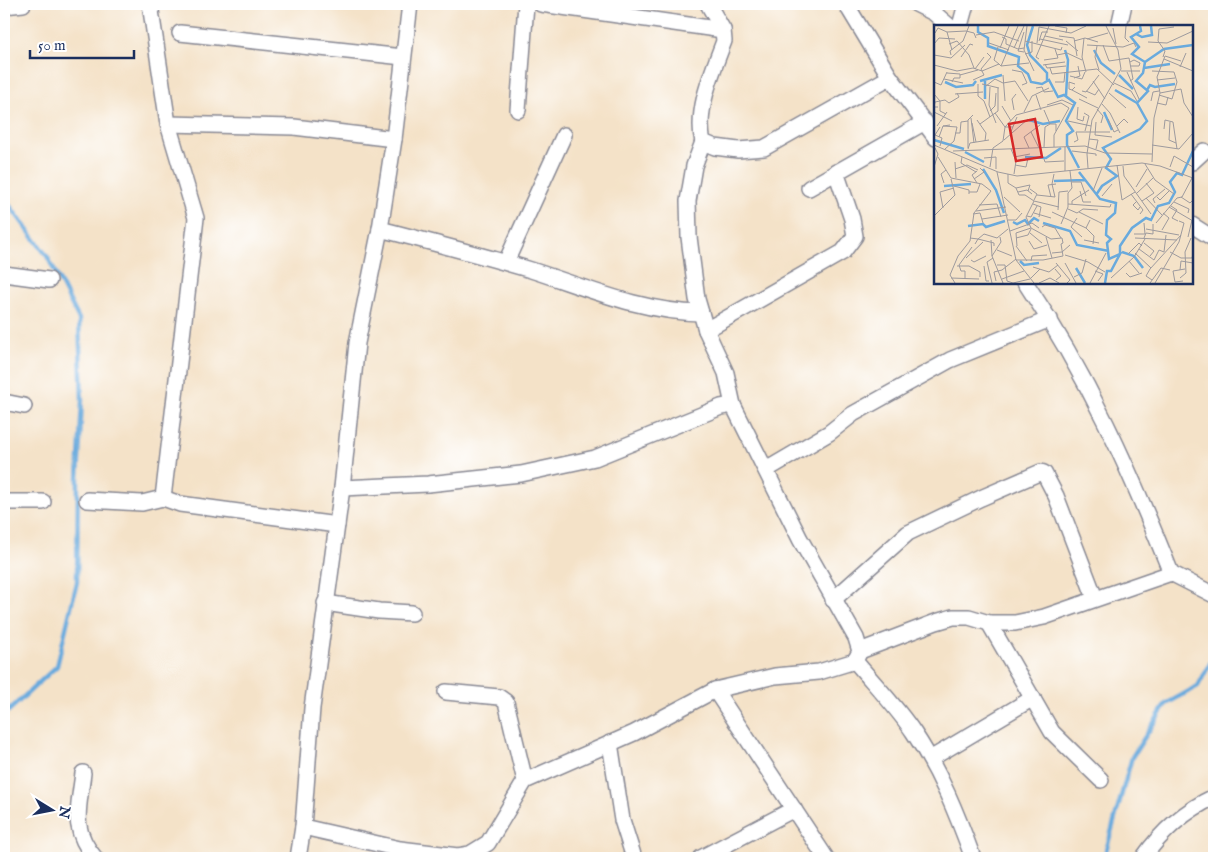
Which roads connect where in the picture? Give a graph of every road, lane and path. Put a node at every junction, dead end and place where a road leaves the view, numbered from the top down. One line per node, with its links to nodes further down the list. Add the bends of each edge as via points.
1 (23, 4): 11 (street)
2 (150, 4): 21 (street)
3 (410, 4): 17 (street)
4 (526, 4): 19 (street)
5 (541, 4): 15 (street)
6 (708, 4): 15 (street)
7 (846, 4): 18 (street)
8 (916, 4): 12 (street)
9 (966, 4): 13 (street)
10 (1124, 4): 14 (street)
11 (4, 6)
12 (948, 25)
13 (960, 25)
14 (1119, 25)
15 (723, 30): 25 (street, via 724,41 701,114)
16 (180, 33): 17 (street)
17 (404, 57): 24 (street)
18 (890, 77): 20 (street); 25 (street, via 764,148 738,150)
19 (518, 110)
20 (925, 122): 23 (street); 28 (street)
21 (168, 124): 24 (street, via 294,127); 45 (street, via 196,218)
22 (564, 135): 33 (street)
23 (934, 135)
24 (394, 139): 31 (street)
25 (703, 142): 37 (street, via 694,166 688,201 689,237)
26 (1204, 151): 27 (street)
27 (1193, 161)
28 (836, 172): 29 (street); 39 (street, via 855,236 844,252)
29 (809, 188)
30 (1193, 226): 32 (street)
31 (380, 229): 33 (street); 44 (street, via 356,343)
32 (1214, 239)
33 (506, 262): 37 (street, via 641,306)
34 (4, 274): 35 (street)
35 (48, 280)
36 (1027, 284): 38 (street)
37 (701, 313): 39 (street)
38 (1050, 319): 43 (street, via 950,360 853,414 829,433); 50 (street, via 1095,398 1130,472)
39 (706, 330): 41 (street, via 726,373)
40 (4, 402): 42 (street)
41 (734, 405): 43 (street); 44 (street, via 721,407 595,458 521,474 428,484)
42 (24, 406)
43 (766, 470): 53 (street)
44 (342, 488): 49 (street)
45 (163, 498): 46 (street, via 142,503); 49 (street, via 180,504)
46 (87, 500)
47 (4, 502): 48 (street)
48 (43, 502)
49 (337, 525): 54 (street)
50 (1171, 573): 51 (street); 52 (street)
51 (1214, 595)
52 (1095, 598): 53 (street, via 1056,496 1041,472 908,534); 56 (street, via 1044,617)
53 (833, 600): 57 (street, via 856,638)
54 (325, 603): 55 (street); 68 (street, via 312,708)
55 (412, 613)
56 (989, 623): 57 (street, via 970,617 953,617); 60 (street)
57 (857, 656): 58 (street, via 819,672 775,676); 62 (street)
58 (715, 690): 61 (street); 67 (street)
59 (446, 692): 65 (street, via 498,697 506,702)
60 (1033, 698): 62 (street); 64 (street, via 1052,732)
61 (610, 744): 65 (street); 71 (street, via 622,820)
62 (930, 759): 74 (street, via 950,794)
63 (83, 774): 69 (street, via 77,826)
64 (1101, 780)
65 (525, 781): 68 (street, via 488,842 464,856 400,849)
66 (1214, 797): 75 (street, via 1193,806 1166,830)
67 (794, 809): 72 (street); 73 (street)
68 (303, 827): 70 (street)
69 (95, 858)
70 (298, 858)
71 (634, 858)
72 (701, 858)
73 (826, 858)
74 (973, 858)
75 (1143, 858)

